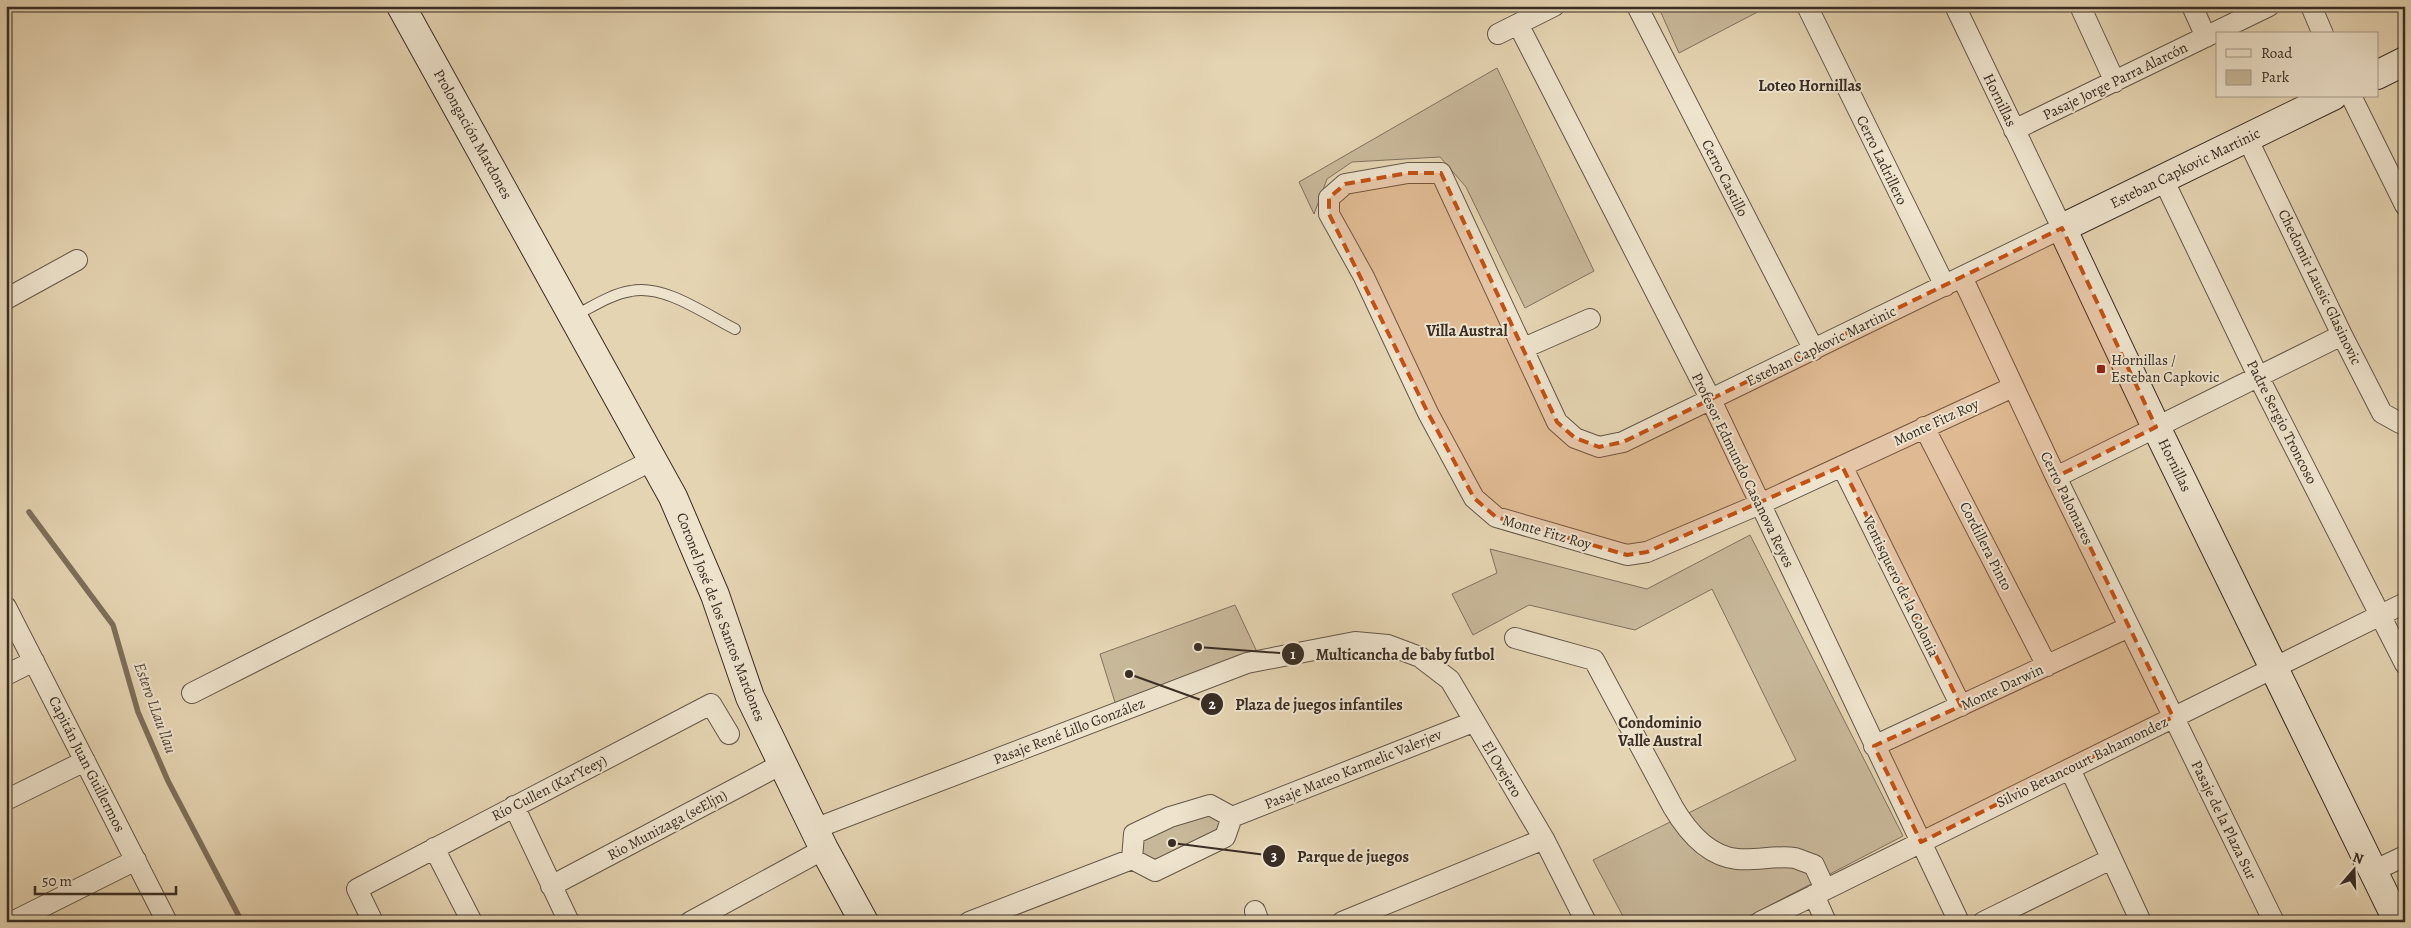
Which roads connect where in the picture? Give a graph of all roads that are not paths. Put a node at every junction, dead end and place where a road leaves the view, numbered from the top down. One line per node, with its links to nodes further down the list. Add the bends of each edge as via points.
1 (401, 6): 28 (street, Prolongación Mardones)
2 (1554, 6): 10 (street)
3 (1637, 6): 36 (street, Cerro Castillo)
4 (1807, 6): 29 (street, Cerro Ladrillero)
5 (1955, 6): 21 (street, Hornillas)
6 (2080, 6): 18 (street)
7 (2192, 6): 15 (street)
8 (2269, 6): 11 (street, Pasaje Jorge Parra Alarcón)
9 (2310, 6): 13 (street)
10 (1518, 24): 14 (street); 39 (street, Profesor Edmundo Casanova Reyes)
11 (2216, 32)
12 (2216, 32): 15 (street, Pasaje Jorge Parra Alarcón)
13 (2322, 32)
14 (1498, 34)
15 (2206, 37): 18 (street, Pasaje Jorge Parra Alarcón)
16 (2405, 61): 17 (street)
17 (2378, 74)
18 (2115, 82): 21 (street, Pasaje Jorge Parra Alarcón)
19 (2329, 98): 22 (street, Esteban Capkovic Martinic)
20 (2353, 98): 25 (street)
21 (2014, 130): 26 (street, Hornillas)
22 (2247, 138): 24 (street, Esteban Capkovic Martinic); 34 (street, Chedomir Lausic Glasinovic)
23 (1441, 173): 35 (street, Esteban Capkovic Martinic); 46 (street, Monte Fitz Roy, via 1408,173 1345,184 1329,198 1329,214 1364,277 1428,413 1474,498 1496,517 1627,555 1647,552)
24 (2163, 179): 26 (street, Esteban Capkovic Martinic); 37 (street, Padre Sergio Troncoso)
25 (2404, 201)
26 (2062, 228): 29 (street, Esteban Capkovic Martinic); 42 (street, Hornillas)
27 (77, 260): 30 (street)
28 (544, 263): 31 (street, Coronel José de los Santos Mardones)
29 (1953, 282): 36 (street, Esteban Capkovic Martinic); 38 (street, Cerro Palomares)
30 (6, 299)
31 (573, 316): 33 (lane, via 619,294 644,290 668,294); 43 (street, Coronel José de los Santos Mardones)
32 (1590, 319): 35 (street)
33 (734, 329)
34 (2342, 335): 37 (street); 40 (street, Chedomir Lausic Glasinovic, via 2382,413)
35 (1524, 348): 39 (street, Esteban Capkovic Martinic, via 1557,422 1576,438 1599,447 1623,442)
36 (1814, 350): 39 (street, Esteban Capkovic Martinic)
37 (2258, 376): 42 (street); 49 (street, Padre Sergio Troncoso)
38 (2013, 386): 41 (street, Monte Fitz Roy); 45 (street, Cerro Palomares)
39 (1711, 400): 46 (street, Profesor Edmundo Casanova Reyes)
40 (2405, 424)
41 (1924, 427): 44 (street, Monte Fitz Roy); 55 (street, Cordillera Pinto)
42 (2156, 427): 45 (street); 56 (street, Hornillas)
43 (653, 460): 58 (street); 65 (street, Coronel José de los Santos Mardones, via 673,497 715,595 750,697)
44 (1842, 466): 46 (street, Monte Fitz Roy); 59 (street, Ventisquero de la Colonia)
45 (2056, 477): 50 (street, Cerro Palomares)
46 (1760, 504): 63 (street, Profesor Edmundo Casanova Reyes)
47 (2405, 603): 49 (street, Silvio Betancourt Bahamondez)
48 (6, 607): 53 (street, Capitán Juan Guillermos)
49 (2380, 615): 54 (street, Padre Sergio Troncoso); 56 (street, Silvio Betancourt Bahamondez)
50 (2129, 628): 55 (street, Monte Darwin); 60 (street, Cerro Palomares)
51 (1515, 638): 80 (street, via 1594,660 1673,807 1698,840 1715,852 1736,859 1795,858 1814,865)
52 (1388, 645): 61 (street, El Ovejero, via 1420,658 1450,680); 70 (street, Pasaje René Lillo González, via 1355,642 1246,663)
53 (34, 661): 57 (street); 64 (street, Capitán Juan Guillermos)
54 (2405, 664)
55 (2047, 666): 59 (street, Monte Darwin)
56 (2275, 667): 60 (street, Silvio Betancourt Bahamondez); 78 (street, Hornillas)
57 (6, 675)
58 (192, 693)
59 (1961, 706): 63 (street, Monte Darwin)
60 (2173, 718): 66 (street, Silvio Betancourt Bahamondez); 96 (street, Pasaje de la Plaza Sur)
61 (1473, 722): 69 (street, Pasaje Mateo Karmelic Valerjev); 71 (street, El Ovejero)
62 (729, 734): 68 (street, Río Cullen (Kar'Yeey), via 711,704)
63 (1874, 746): 72 (street, Profesor Edmundo Casanova Reyes)
64 (85, 761): 67 (street); 77 (street, Capitán Juan Guillermos)
65 (782, 764): 70 (street, Coronel José de los Santos Mardones); 79 (street, Rio Munizaga (seEljn))
66 (2070, 768): 72 (street, Silvio Betancourt Bahamondez); 76 (street)
67 (6, 800)
68 (514, 806): 73 (street, Río Cullen (Kar'Yeey)); 79 (street)
69 (1232, 817): 75 (street, via 1225,837 1155,871); 75 (street, via 1210,805 1170,817 1134,834)
70 (819, 839): 86 (street, Pasaje René Lillo González); 87 (street, Coronel José de los Santos Mardones)
71 (1544, 839): 89 (street); 90 (street, El Ovejero)
72 (1920, 842): 80 (street, Silvio Betancourt Bahamondez); 93 (street, Profesor Edmundo Casanova Reyes)
73 (434, 848): 83 (street, Río Cullen (Kar'Yeey), via 357,889); 84 (street)
74 (2405, 856): 78 (street)
75 (1132, 859): 88 (street)
76 (2111, 859): 94 (street); 95 (street)
77 (136, 860): 81 (street); 82 (street, Capitán Juan Guillermos)
78 (2373, 871): 97 (street, Hornillas)
79 (551, 886): 85 (street)
80 (1820, 892): 91 (street, Silvio Betancourt Bahamondez); 92 (street)
81 (12, 922)
82 (167, 922)
83 (373, 922)
84 (472, 922)
85 (570, 922)
86 (690, 922)
87 (864, 922)
88 (969, 922)
89 (1342, 922)
90 (1586, 922)
91 (1760, 922)
92 (1826, 922)
93 (1959, 922)
94 (1983, 922)
95 (2141, 922)
96 (2274, 922)
97 (2398, 922)

